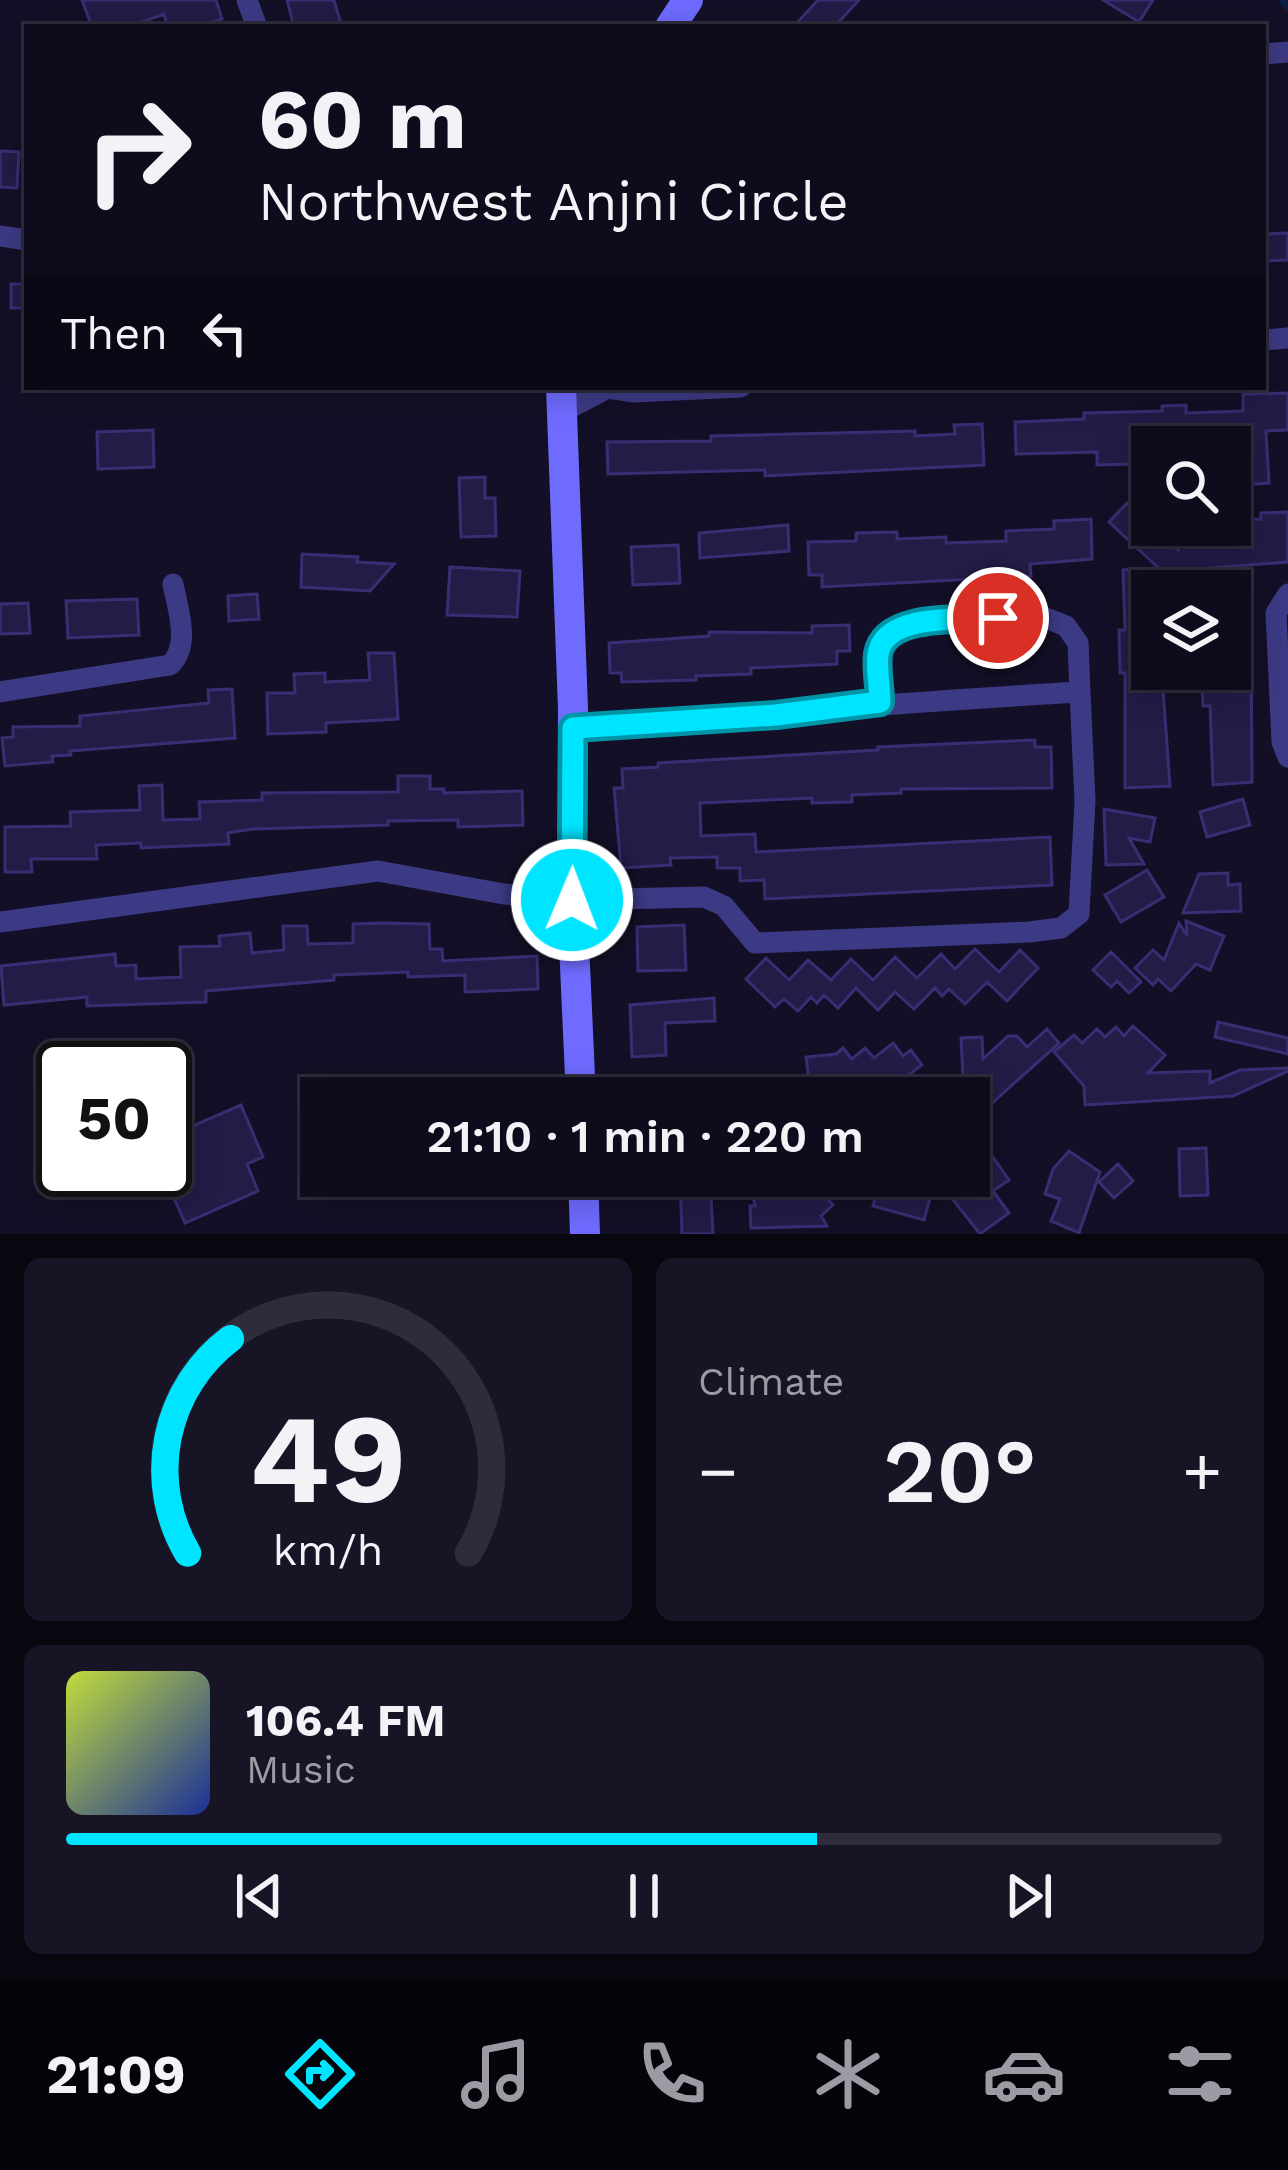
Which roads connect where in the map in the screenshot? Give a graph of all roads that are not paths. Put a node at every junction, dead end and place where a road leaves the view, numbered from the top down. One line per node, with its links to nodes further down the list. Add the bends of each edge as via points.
1 (600, 390): 4 (street)
2 (621, 390): 3 (street)
3 (677, 390)
4 (562, 399): 10 (main road)
5 (173, 584): 7 (street, via 181,642 170,665)
6 (1288, 594): 11 (street, via 1276,613)
7 (0, 692)
8 (1080, 692): 9 (street); 9 (street, via 1078,644 1066,626 1041,616 998,618 894,630 878,656); 12 (street, via 1082,896 1079,914 1061,928 754,943 724,906 704,897)
9 (880, 702): 10 (street)
10 (573, 728): 12 (main road)
11 (1288, 758)
12 (572, 900): 13 (street, via 378,871); 14 (main road)
13 (0, 922)
14 (580, 1077)
15 (585, 1197): 16 (main road)
16 (586, 1234)

